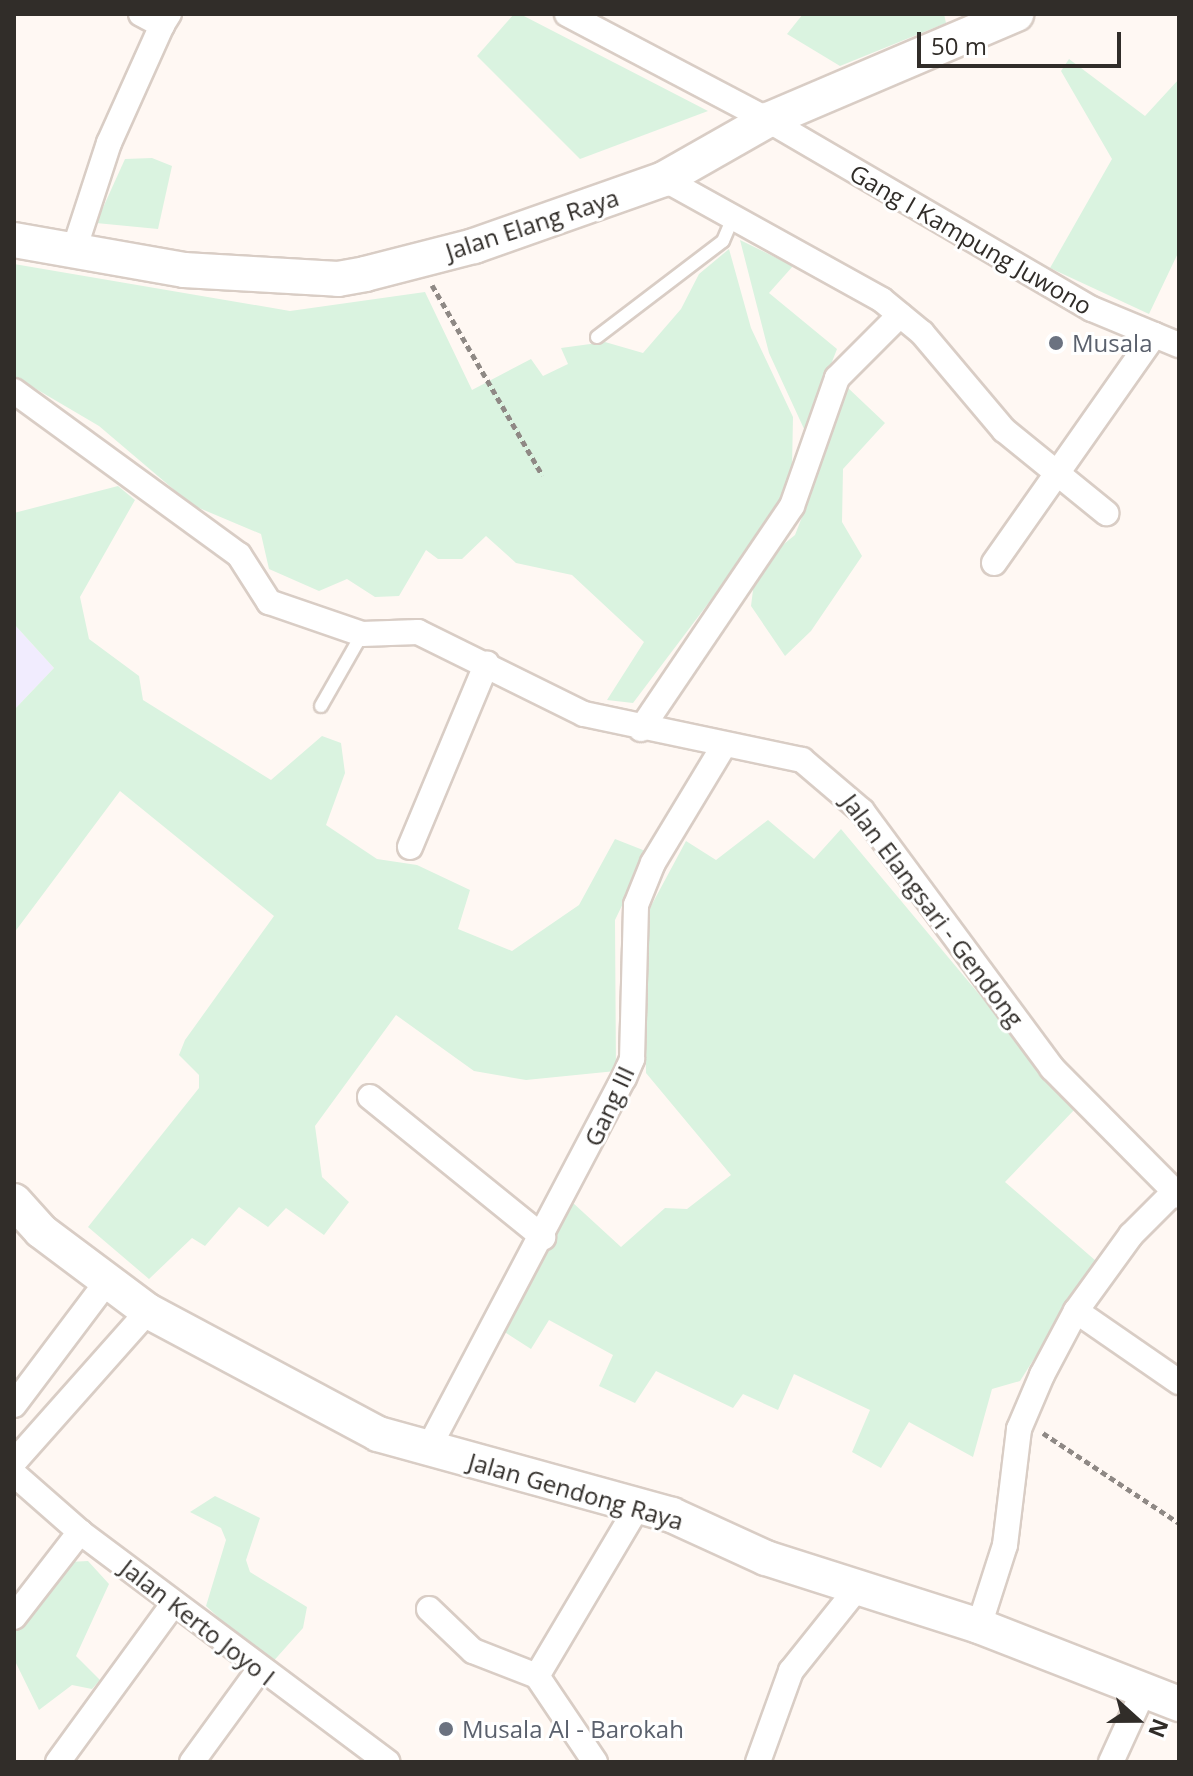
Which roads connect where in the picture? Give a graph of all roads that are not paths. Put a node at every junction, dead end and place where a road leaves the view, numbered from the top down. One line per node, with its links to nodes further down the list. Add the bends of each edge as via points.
1 (567, 14): 4 (street, Gang I Kampung Juwono)
2 (1016, 14): 4 (main road, Jalan Elang Raya)
3 (157, 18): 8 (street)
4 (768, 120): 5 (main road, Jalan Elang Raya); 10 (street, Gang I Kampung Juwono, via 1092,309)
5 (664, 179): 6 (street); 8 (main road, Jalan Elang Raya, via 419,259 338,279 184,270)
6 (733, 218): 9 (street, via 814,256); 11 (lane, via 723,241)
7 (14, 240): 8 (main road, Jalan Elang Raya)
8 (74, 250)
9 (900, 315): 14 (street, via 1004,430); 20 (street, via 837,378 792,506)
10 (1154, 335): 12 (street, Gang I Kampung Juwono); 14 (street)
11 (597, 337)
12 (1179, 345)
13 (14, 391): 17 (street, Jalan Elangsari - Gendong, via 239,555 269,602)
14 (1060, 473): 15 (street); 16 (street)
15 (1106, 513)
16 (994, 563)
17 (362, 634): 18 (street, Jalan Elangsari - Gendong, via 418,632); 19 (lane)
18 (487, 663): 20 (street, Jalan Elangsari - Gendong, via 546,700); 22 (street)
19 (321, 706)
20 (641, 729): 21 (street, Jalan Elangsari - Gendong)
21 (723, 747): 24 (street, Jalan Elangsari - Gendong, via 784,752 837,784 1052,1068); 26 (street, Gang III, via 644,882 631,935 632,1059)
22 (410, 847)
23 (370, 1097): 26 (street)
24 (1176, 1195): 29 (street, via 1131,1235)
25 (14, 1201): 27 (main road, Jalan Gendong Raya)
26 (543, 1237): 32 (street, Gang III)
27 (106, 1283): 28 (main road, Jalan Gendong Raya); 31 (street)
28 (148, 1311): 32 (main road, Jalan Gendong Raya, via 378,1434); 33 (street)
29 (1076, 1311): 30 (street); 41 (street, via 1023,1418 1010,1468 1005,1545)
30 (1179, 1382)
31 (14, 1405)
32 (428, 1449): 35 (main road, Jalan Gendong Raya)
33 (14, 1462)
34 (14, 1474): 36 (street, Jalan Kerto Joyo I)
35 (638, 1506): 37 (main road, Jalan Gendong Raya); 43 (street)
36 (80, 1532): 38 (street, Jalan Kerto Joyo I); 40 (street)
37 (856, 1590): 41 (main road, Jalan Gendong Raya); 50 (street, via 791,1671)
38 (174, 1603): 42 (street, Jalan Kerto Joyo I); 46 (street)
39 (429, 1609): 43 (street, via 473,1651)
40 (14, 1617)
41 (979, 1626): 44 (main road, Jalan Gendong Raya)
42 (259, 1670): 47 (street); 48 (street, Jalan Kerto Joyo I)
43 (537, 1676): 49 (street)
44 (1144, 1690): 45 (main road, Jalan Gendong Raya); 51 (street)
45 (1179, 1704)
46 (58, 1762)
47 (192, 1762)
48 (387, 1762)
49 (595, 1762)
50 (758, 1762)
51 (1111, 1762)

